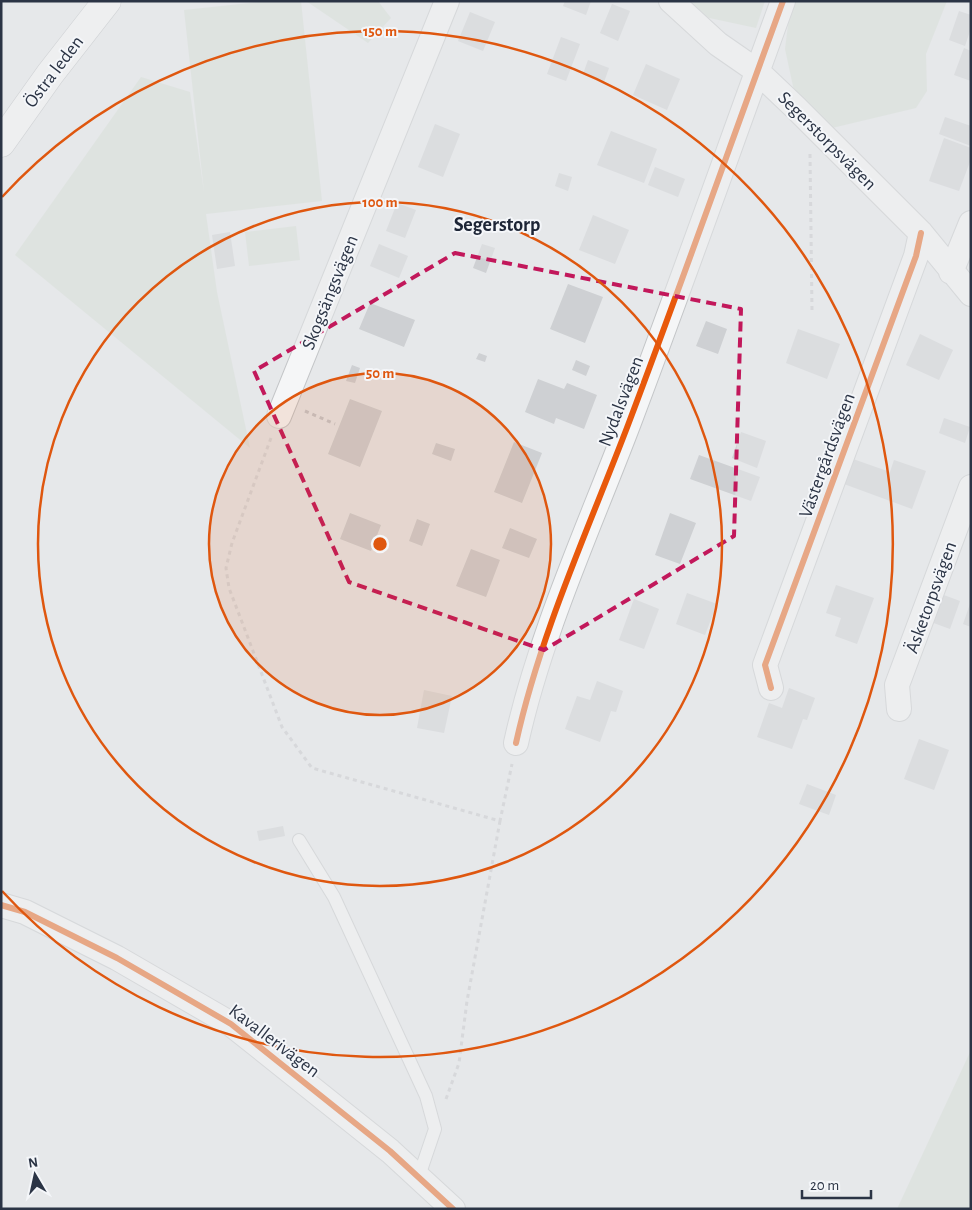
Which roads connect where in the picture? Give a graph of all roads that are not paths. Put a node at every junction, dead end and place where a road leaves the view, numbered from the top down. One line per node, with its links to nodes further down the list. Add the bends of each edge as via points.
1 (88, 1): 7 (highway, Östra leden)
2 (107, 1): 8 (highway, Östra leden)
3 (447, 1): 13 (street, Skogsängsvägen)
4 (670, 1): 6 (street, Segerstorpsvägen, via 718,44)
5 (783, 1): 6 (street, Nydalsvägen)
6 (758, 71): 10 (street, Segerstorpsvägen); 17 (street, Nydalsvägen, via 540,655 527,692)
7 (1, 117)
8 (1, 143)
9 (971, 223): 11 (street)
10 (921, 233): 11 (street, Segerstorpsvägen); 15 (street, Västergårdsvägen, via 916,256 765,665)
11 (951, 272): 12 (street, Segerstorpsvägen)
12 (971, 294)
13 (282, 409)
14 (971, 487): 16 (street, Äsketorpsvägen, via 897,685)
15 (771, 688)
16 (899, 709)
17 (516, 743)
18 (300, 840): 20 (lane, via 334,897 426,1096 435,1129)
19 (1, 905): 20 (street, Kavallerivägen, via 25,912 117,958 231,1024)
20 (419, 1176): 21 (street, Kavallerivägen)
21 (442, 1205)

